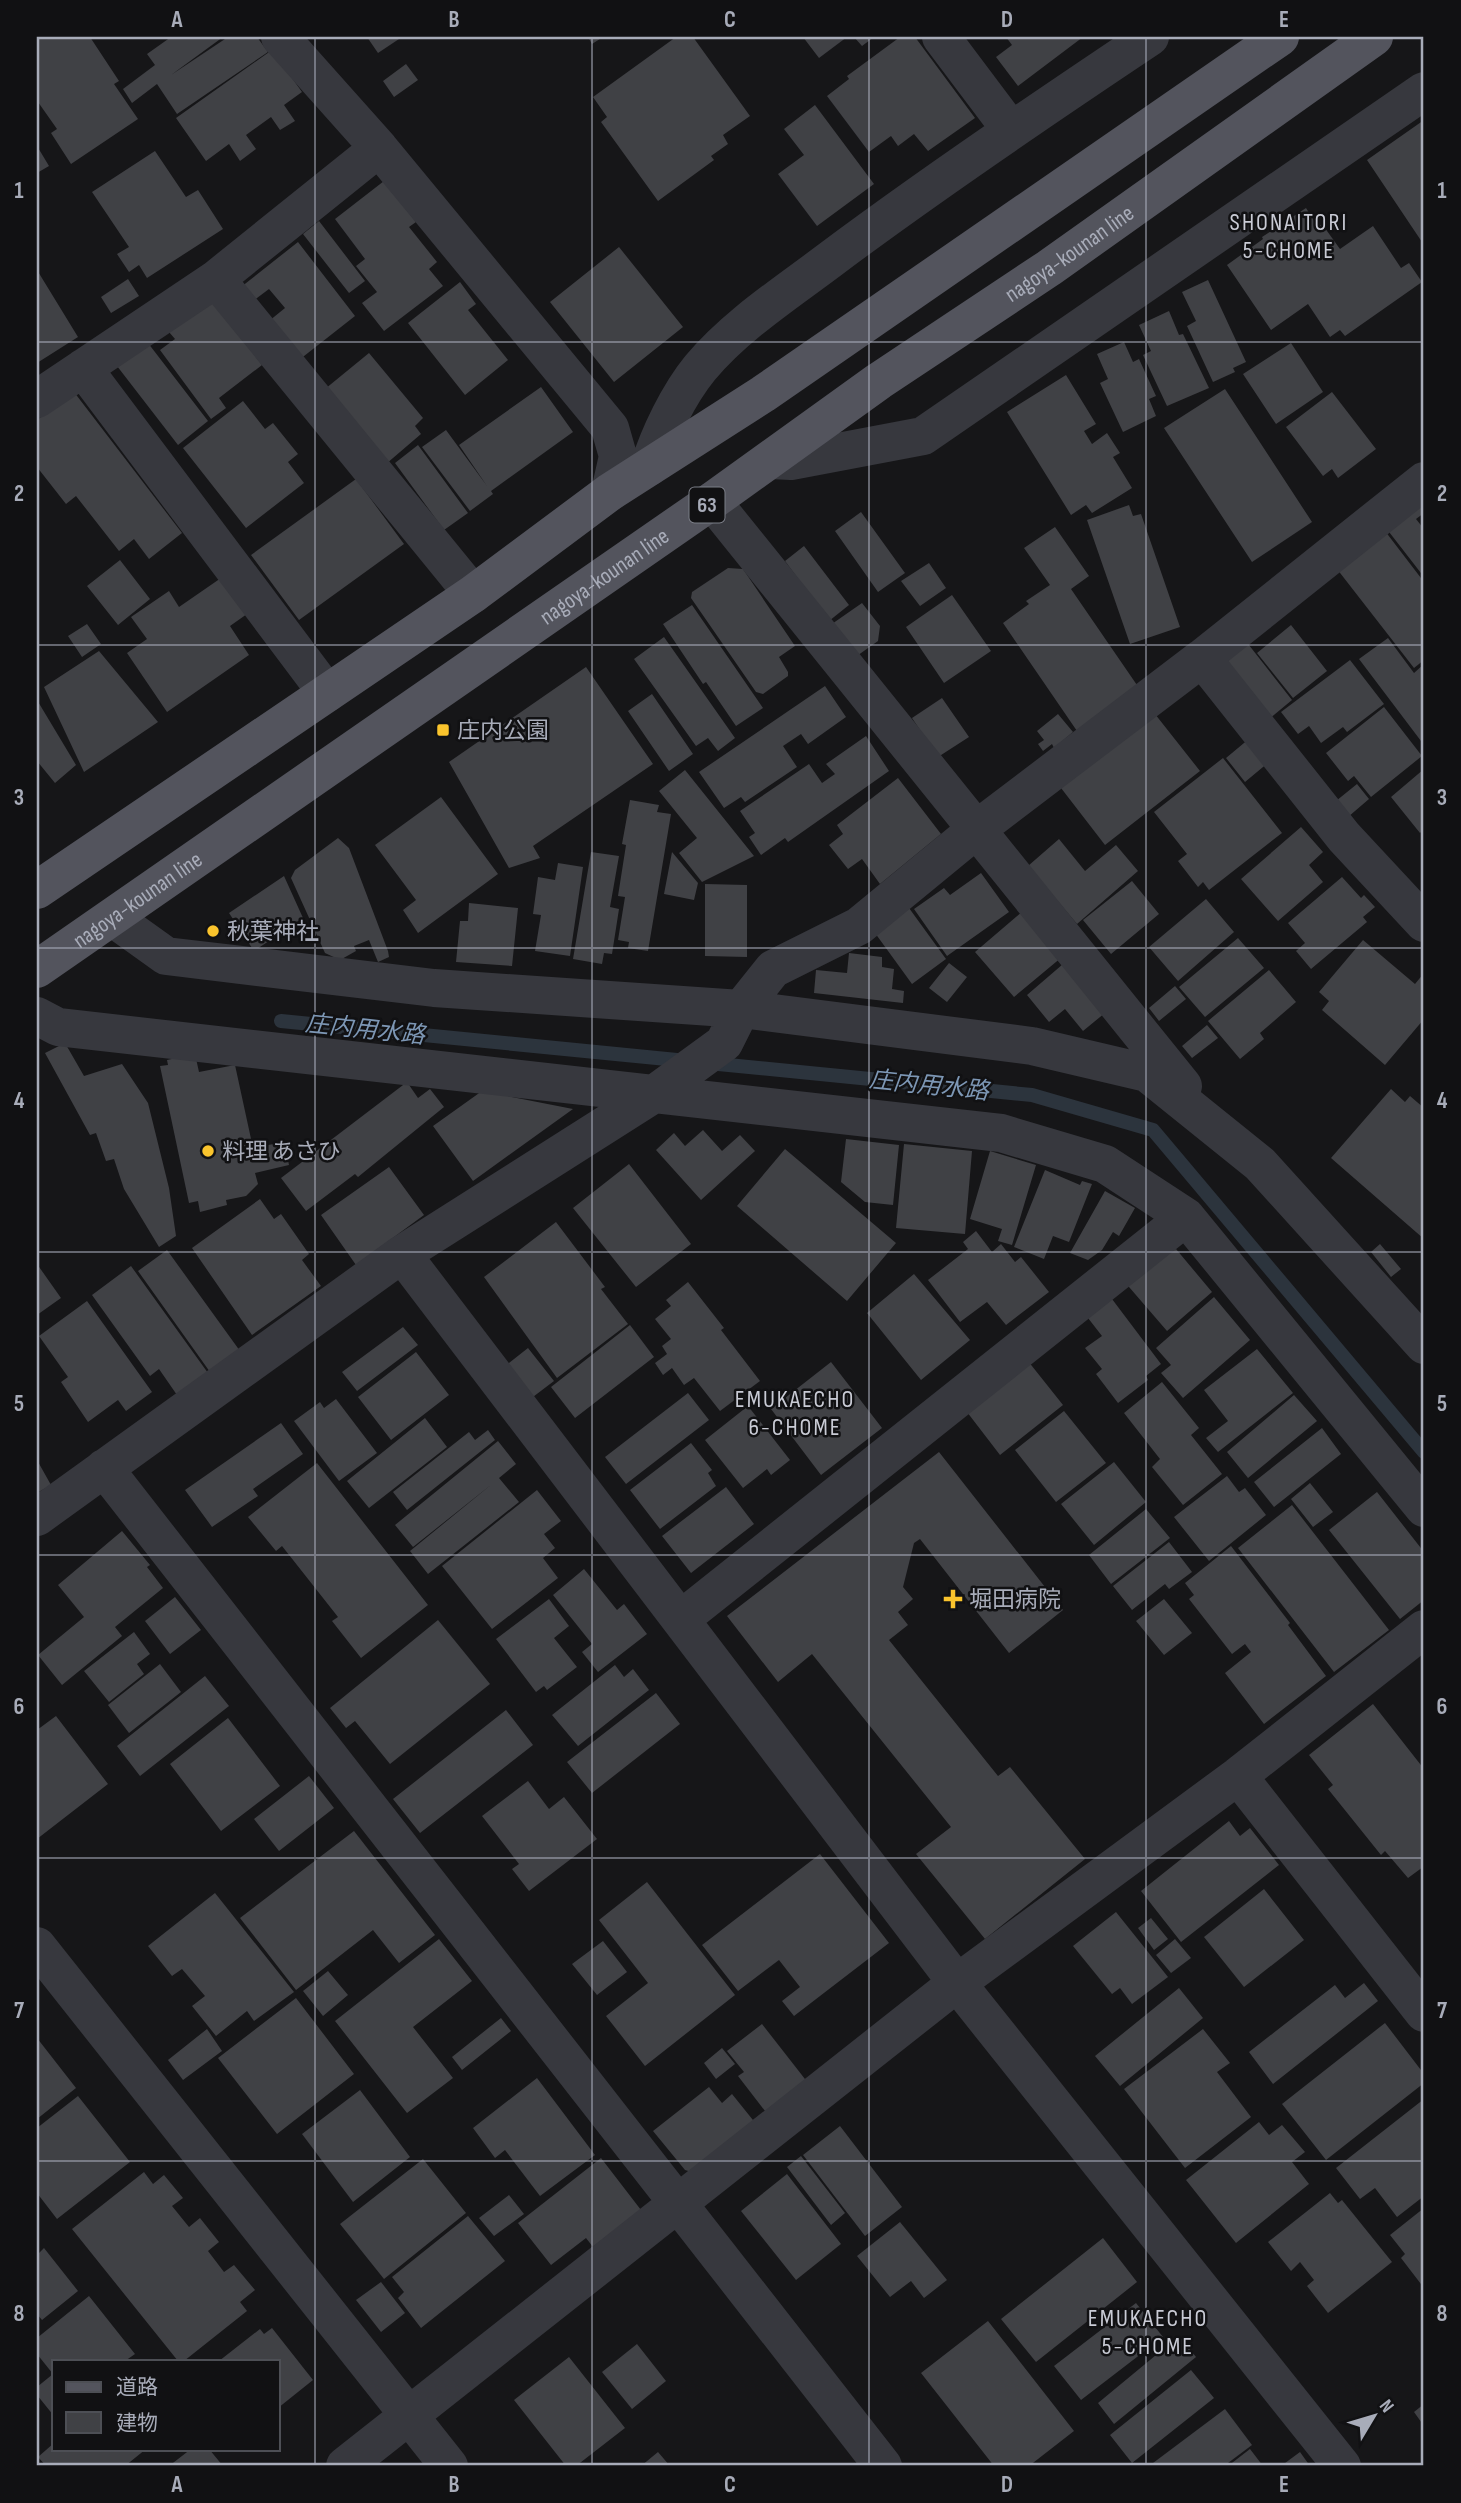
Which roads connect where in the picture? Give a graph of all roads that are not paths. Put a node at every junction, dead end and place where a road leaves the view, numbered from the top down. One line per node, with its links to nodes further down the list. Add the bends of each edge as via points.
1 (280, 37): 8 (street)
2 (941, 37): 7 (street)
3 (1150, 37): 7 (street)
4 (1280, 37): 13 (main road, via 763,394)
5 (1374, 37): 12 (main road, nagoya-kounan line / 63)
6 (1424, 91): 12 (street, via 923,436 791,461)
7 (1011, 130): 13 (street, via 734,332 699,370 659,436)
8 (379, 148): 9 (street); 15 (street, via 610,428 618,456)
9 (216, 279): 10 (street); 17 (street)
10 (83, 368): 11 (street); 19 (street)
11 (37, 398)
12 (769, 460): 16 (main road, nagoya-kounan line / 63)
13 (649, 467): 15 (main road)
14 (1424, 481): 18 (street)
15 (610, 492): 17 (main road)
16 (712, 501): 20 (street); 22 (main road, nagoya-kounan line / 63)
17 (473, 594): 19 (main road)
18 (1202, 658): 20 (street); 23 (street, via 1344,837)
19 (327, 692): 21 (main road)
20 (976, 829): 25 (street, via 859,926 773,969); 28 (street)
21 (37, 890)
22 (113, 918): 24 (main road, nagoya-kounan line / 63); 25 (street, via 166,956 434,988)
23 (1424, 923)
24 (37, 969)
25 (741, 1009): 27 (street, via 724,1043); 28 (street, via 1032,1046 1147,1073)
26 (37, 1016): 27 (street, via 58,1027)
27 (662, 1088): 29 (street, via 1001,1133 1105,1164); 30 (street)
28 (1219, 1132): 31 (street, via 1260,1164)
29 (1186, 1217): 33 (street); 35 (street)
30 (402, 1254): 32 (street); 35 (street)
31 (1424, 1345)
32 (104, 1468): 34 (street); 41 (street)
33 (1424, 1508)
34 (37, 1517)
35 (681, 1619): 39 (street)
36 (1424, 1629): 37 (street)
37 (1238, 1776): 39 (street); 40 (street)
38 (37, 1946): 42 (street)
39 (957, 1983): 41 (street); 46 (street)
40 (1424, 2013)
41 (676, 2203): 42 (street); 45 (street)
42 (409, 2416): 43 (street); 44 (street)
43 (345, 2466)
44 (449, 2466)
45 (883, 2466)
46 (1342, 2466)

